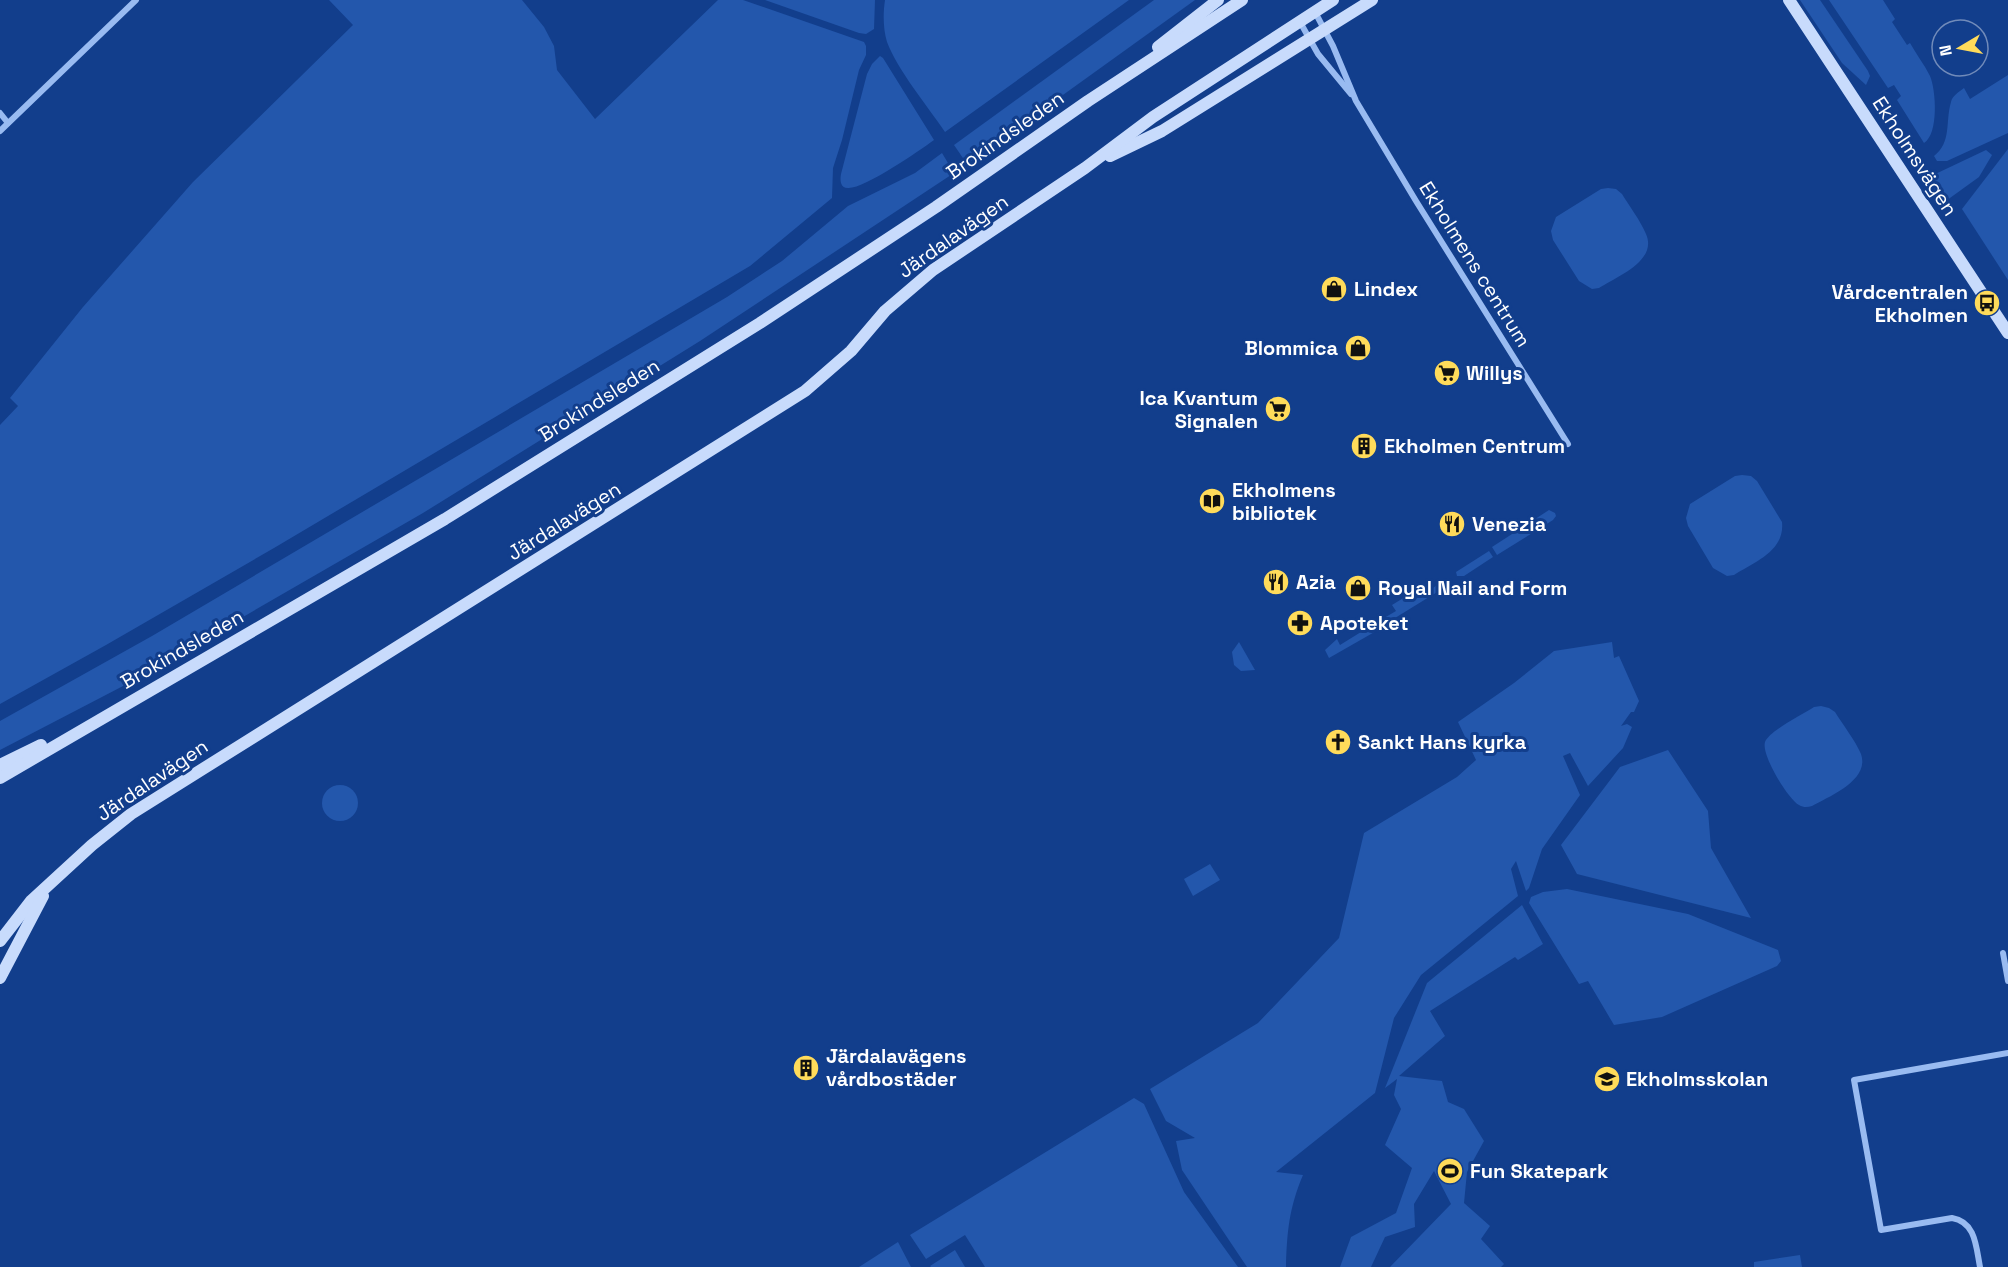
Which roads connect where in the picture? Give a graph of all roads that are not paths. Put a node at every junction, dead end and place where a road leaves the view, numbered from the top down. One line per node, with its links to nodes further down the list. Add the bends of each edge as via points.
1 (136, 0): 14 (street)
2 (1218, 0): 11 (street, Brokindsleden)
3 (1242, 0): 11 (street, Brokindsleden)
4 (1333, 0): 7 (street, Järdalavägen)
5 (1372, 0): 9 (street, Järdalavägen)
6 (1789, 0): 17 (street, Ekholmsvägen)
7 (1315, 12): 8 (street, Järdalavägen); 9 (street, Ekholmens centrum)
8 (1299, 22): 10 (street, Ekholmens centrum); 16 (street, Järdalavägen, via 1153,117)
9 (1325, 30): 10 (street, Järdalavägen); 12 (street, Ekholmens centrum)
10 (1309, 40): 12 (street, Ekholmens centrum); 16 (street, Järdalavägen, via 1162,131)
11 (1088, 101): 19 (street, Brokindsleden, via 760,323 445,519)
12 (1356, 101): 18 (street, Ekholmens centrum)
13 (0, 113): 14 (street)
14 (8, 123): 15 (street)
15 (0, 131)
16 (1085, 168): 22 (street, Järdalavägen, via 933,270 885,311 852,351 805,392 139,808)
17 (2008, 333)
18 (1568, 444)
19 (116, 710): 20 (street, Brokindsleden); 21 (street, Brokindsleden)
20 (0, 765)
21 (0, 778)
22 (48, 887): 23 (street, Järdalavägen, via 31,901); 25 (street, Järdalavägen)
23 (0, 941)
24 (2003, 952): 26 (street)
25 (0, 978)
26 (2008, 981)
27 (2008, 1053): 28 (street, via 1854,1080 1881,1230 1960,1219 1974,1235)
28 (1980, 1267)

